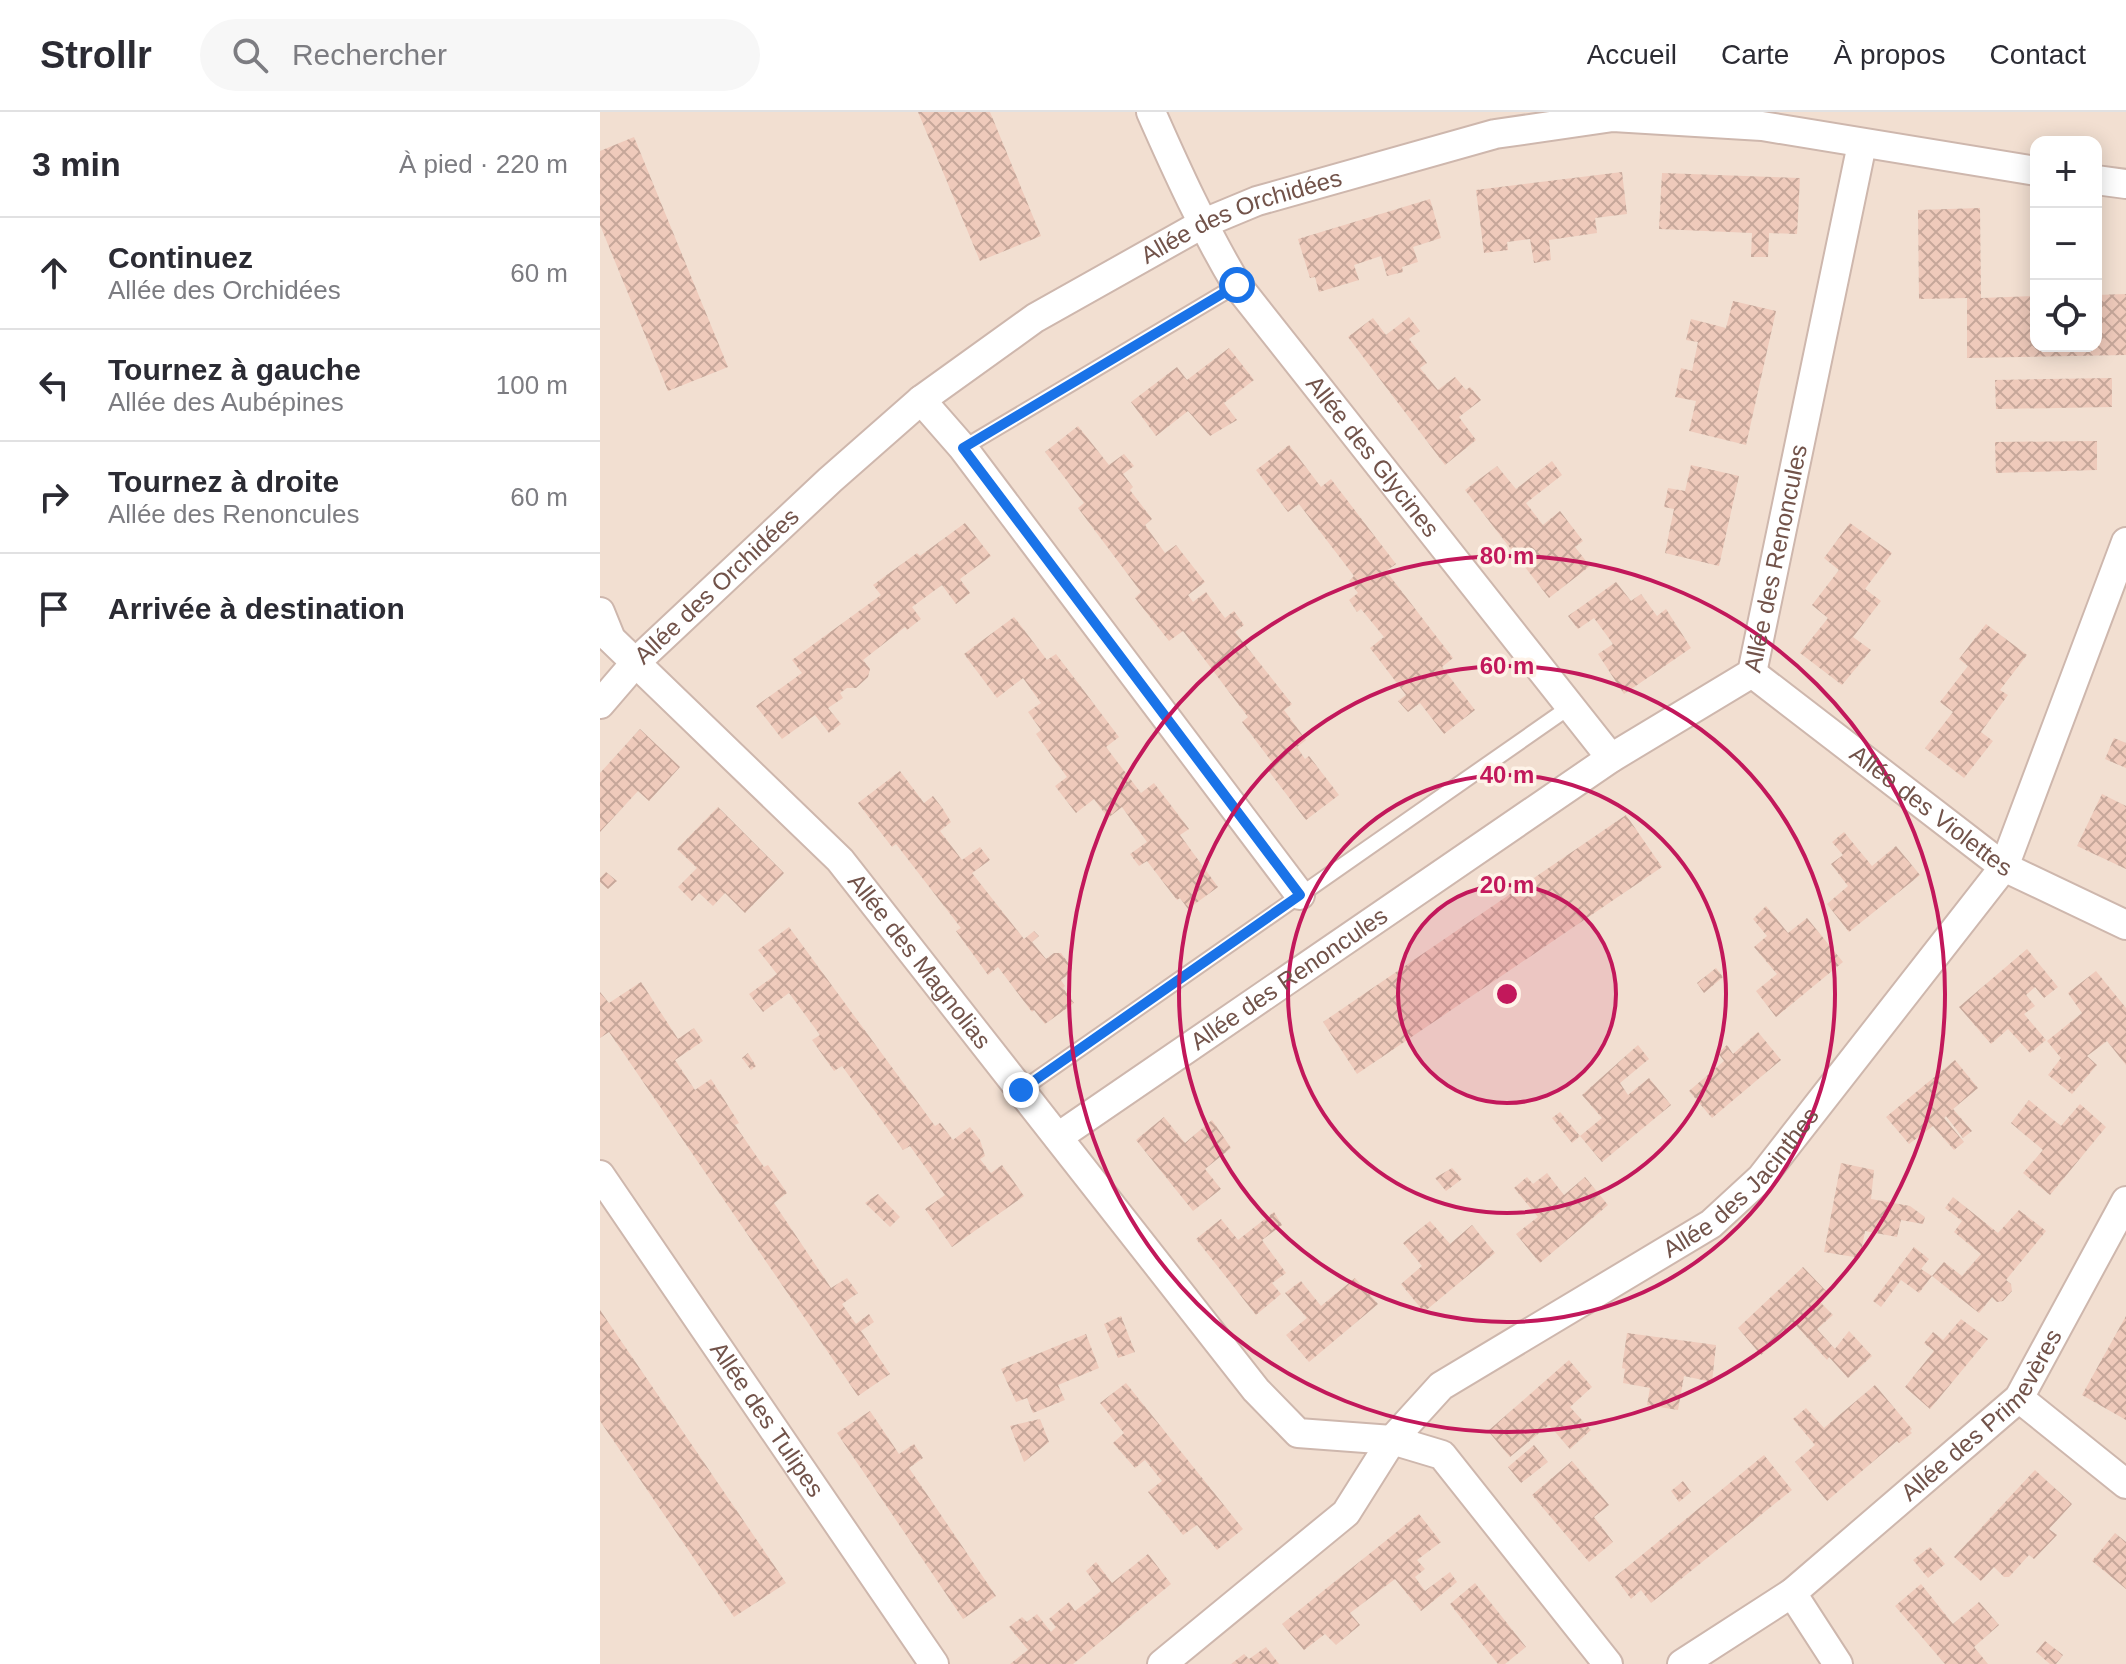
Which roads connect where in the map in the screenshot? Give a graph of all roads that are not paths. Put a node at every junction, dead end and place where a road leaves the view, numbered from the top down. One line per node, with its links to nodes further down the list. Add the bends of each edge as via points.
1 (1151, 112): 6 (street, Allée des Glycines)
2 (1862, 144): 3 (street, Allée des Orchidées); 6 (street, Allée des Orchidées, via 1762,126 1613,117 1495,134 1257,201); 13 (street, Allée des Renoncules)
3 (2030, 170)
4 (2102, 181): 5 (street)
5 (2126, 184)
6 (1204, 223): 7 (street, Allée des Glycines); 8 (street, Allée des Orchidées, via 1035,318)
7 (1237, 285): 9 (lane); 15 (street, Allée des Glycines)
8 (921, 400): 9 (street); 12 (street, Allée des Orchidées)
9 (963, 448): 18 (street)
10 (2126, 542): 17 (street, Allée des Jacinthes)
11 (600, 612): 12 (street, Allée des Magnolias, via 611,639)
12 (637, 661): 14 (street, Allée des Orchidées); 20 (street, Allée des Magnolias, via 840,860)
13 (1752, 673): 16 (street, Allée des Renoncules); 17 (street, Allée des Violettes)
14 (600, 704)
15 (1571, 706): 16 (street, Allée des Glycines); 18 (lane)
16 (1611, 758): 21 (street, Allée des Renoncules)
17 (2004, 867): 19 (street, Allée des Violettes); 25 (street, Allée des Jacinthes, via 1761,1178 1711,1224 1441,1386)
18 (1300, 895): 20 (lane)
19 (2126, 925)
20 (1021, 1090): 21 (street, Allée des Magnolias)
21 (1058, 1137): 25 (street, Allée des Magnolias, via 1256,1390 1298,1433)
22 (600, 1175): 28 (street, Allée des Tulipes)
23 (2126, 1201): 24 (street, Allée des Primevères)
24 (2019, 1398): 26 (street); 27 (street, Allée des Primevères)
25 (1392, 1440): 29 (street, Allée des Jacinthes, via 1346,1513); 30 (street, Allée des Magnolias, via 1442,1455)
26 (2126, 1484)
27 (1792, 1593): 31 (street, Allée des Primevères); 32 (street)
28 (934, 1664)
29 (1162, 1664)
30 (1608, 1664)
31 (1682, 1664)
32 (1838, 1664)

